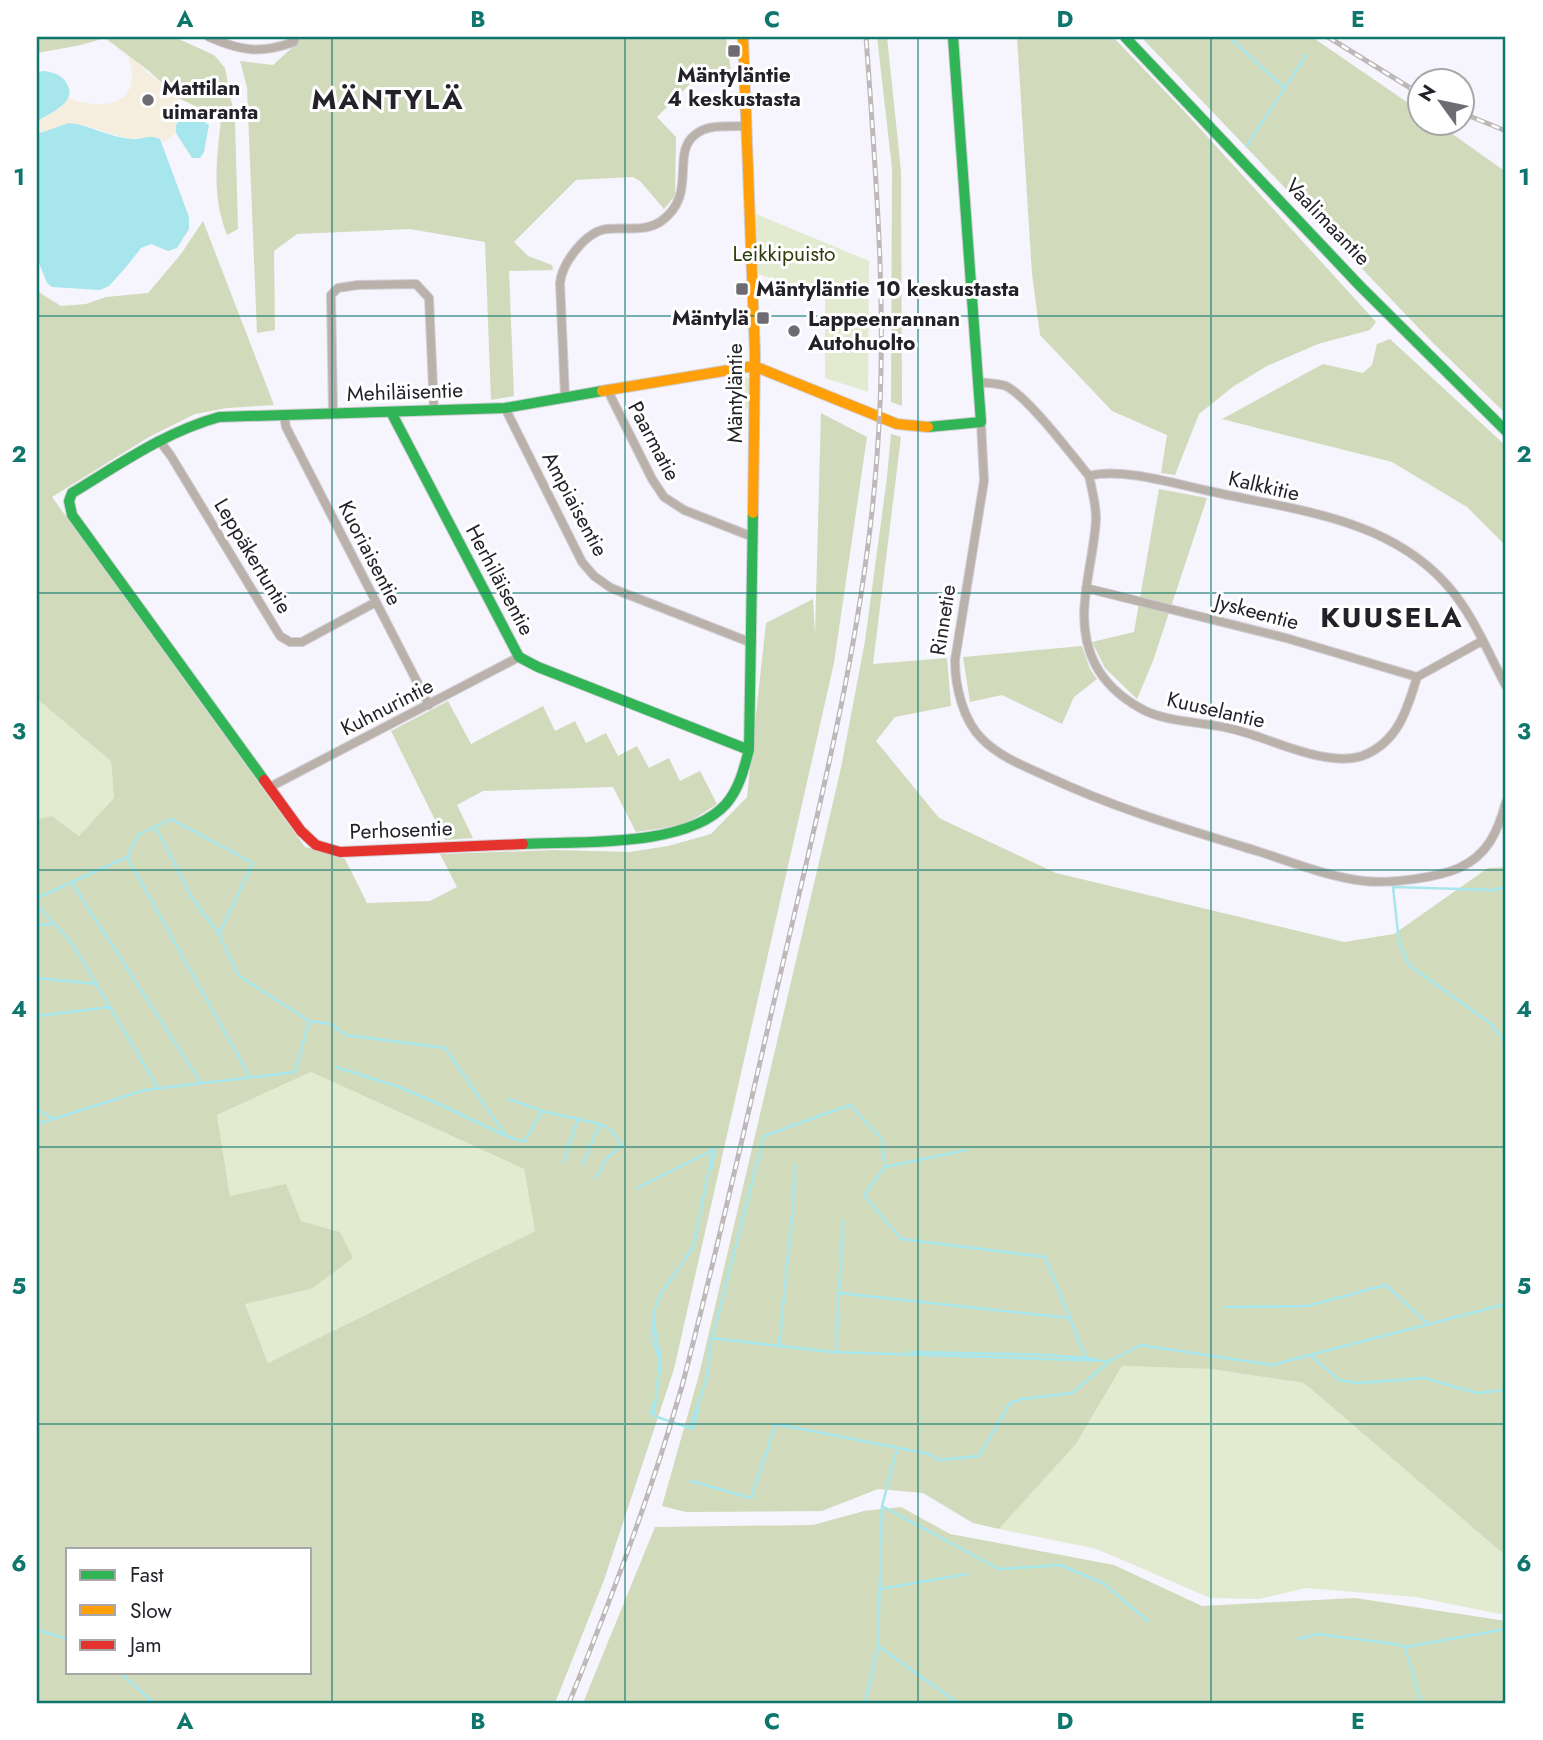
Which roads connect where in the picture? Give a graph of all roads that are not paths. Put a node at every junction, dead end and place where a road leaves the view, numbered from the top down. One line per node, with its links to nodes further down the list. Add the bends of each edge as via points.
1 (209, 37): 2 (street, via 256,50 276,49 294,42)
2 (295, 37)
3 (743, 37): 6 (street, Mäntyläntie)
4 (953, 37): 8 (street, Rinnetie)
5 (1125, 37): 17 (street, Vaalimaantie)
6 (747, 126): 7 (street, Mäntyläntie); 10 (street, via 699,131 689,140 683,150 681,197 661,221 647,228 603,229 568,259 560,283)
7 (754, 366): 9 (street, Mehiläisentie); 16 (street, via 898,424 931,427); 21 (street, Mäntyläntie)
8 (978, 382): 16 (street, Rinnetie); 19 (street, via 1006,386 1021,398)
9 (607, 389): 10 (street, Mehiläisentie); 21 (street, Paarmatie, via 664,497 684,510)
10 (565, 397): 11 (street, Mehiläisentie)
11 (505, 408): 12 (street, Mehiläisentie); 25 (street, Ampiaisentie, via 582,562 594,576 611,588)
12 (434, 410): 13 (street, Mehiläisentie); 14 (street, via 429,298 416,284 358,285 338,288 331,296)
13 (391, 412): 14 (street, Mehiläisentie); 26 (street, Herhiläisentie)
14 (333, 413): 15 (street, Mehiläisentie)
15 (284, 415): 18 (street, Mehiläisentie, via 219,417 183,427); 23 (street, Kuoriaisentie, via 286,427)
16 (981, 422): 32 (street, Rinnetie, via 984,481 955,674 967,717 981,738 1000,754 1130,812 1366,881 1430,875 1474,860 1490,844)
17 (1506, 431)
18 (159, 440): 20 (street, Mehiläisentie); 23 (street, Leppäkertuntie, via 280,636 302,642)
19 (1088, 476): 22 (street, Kuuselantie, via 1096,517); 24 (street, Kalkkitie, via 1112,472 1179,485 1355,524 1384,536 1447,585)
20 (72, 493): 31 (street, Perhosentie, via 72,515)
21 (753, 537): 25 (street, Mäntyläntie)
22 (1086, 588): 27 (street, Jyskeentie, via 1286,638); 27 (street, Kuuselantie, via 1083,626 1097,666 1120,695 1159,715 1230,728 1321,756 1359,757 1380,748 1398,729)
23 (376, 602): 29 (street, Kuoriaisentie)
24 (1482, 641): 27 (street); 28 (street, Kalkkitie)
25 (752, 643): 30 (street, Mäntyläntie)
26 (519, 657): 29 (street, Kuhnurintie); 30 (street, Herhiläisentie)
27 (1417, 677)
28 (1506, 687)
29 (429, 705): 31 (street, Kuhnurintie)
30 (749, 750): 31 (street, Perhosentie, via 740,785 724,807 703,824 678,834 584,843 340,852 308,838)
31 (270, 786)
32 (1506, 802)

